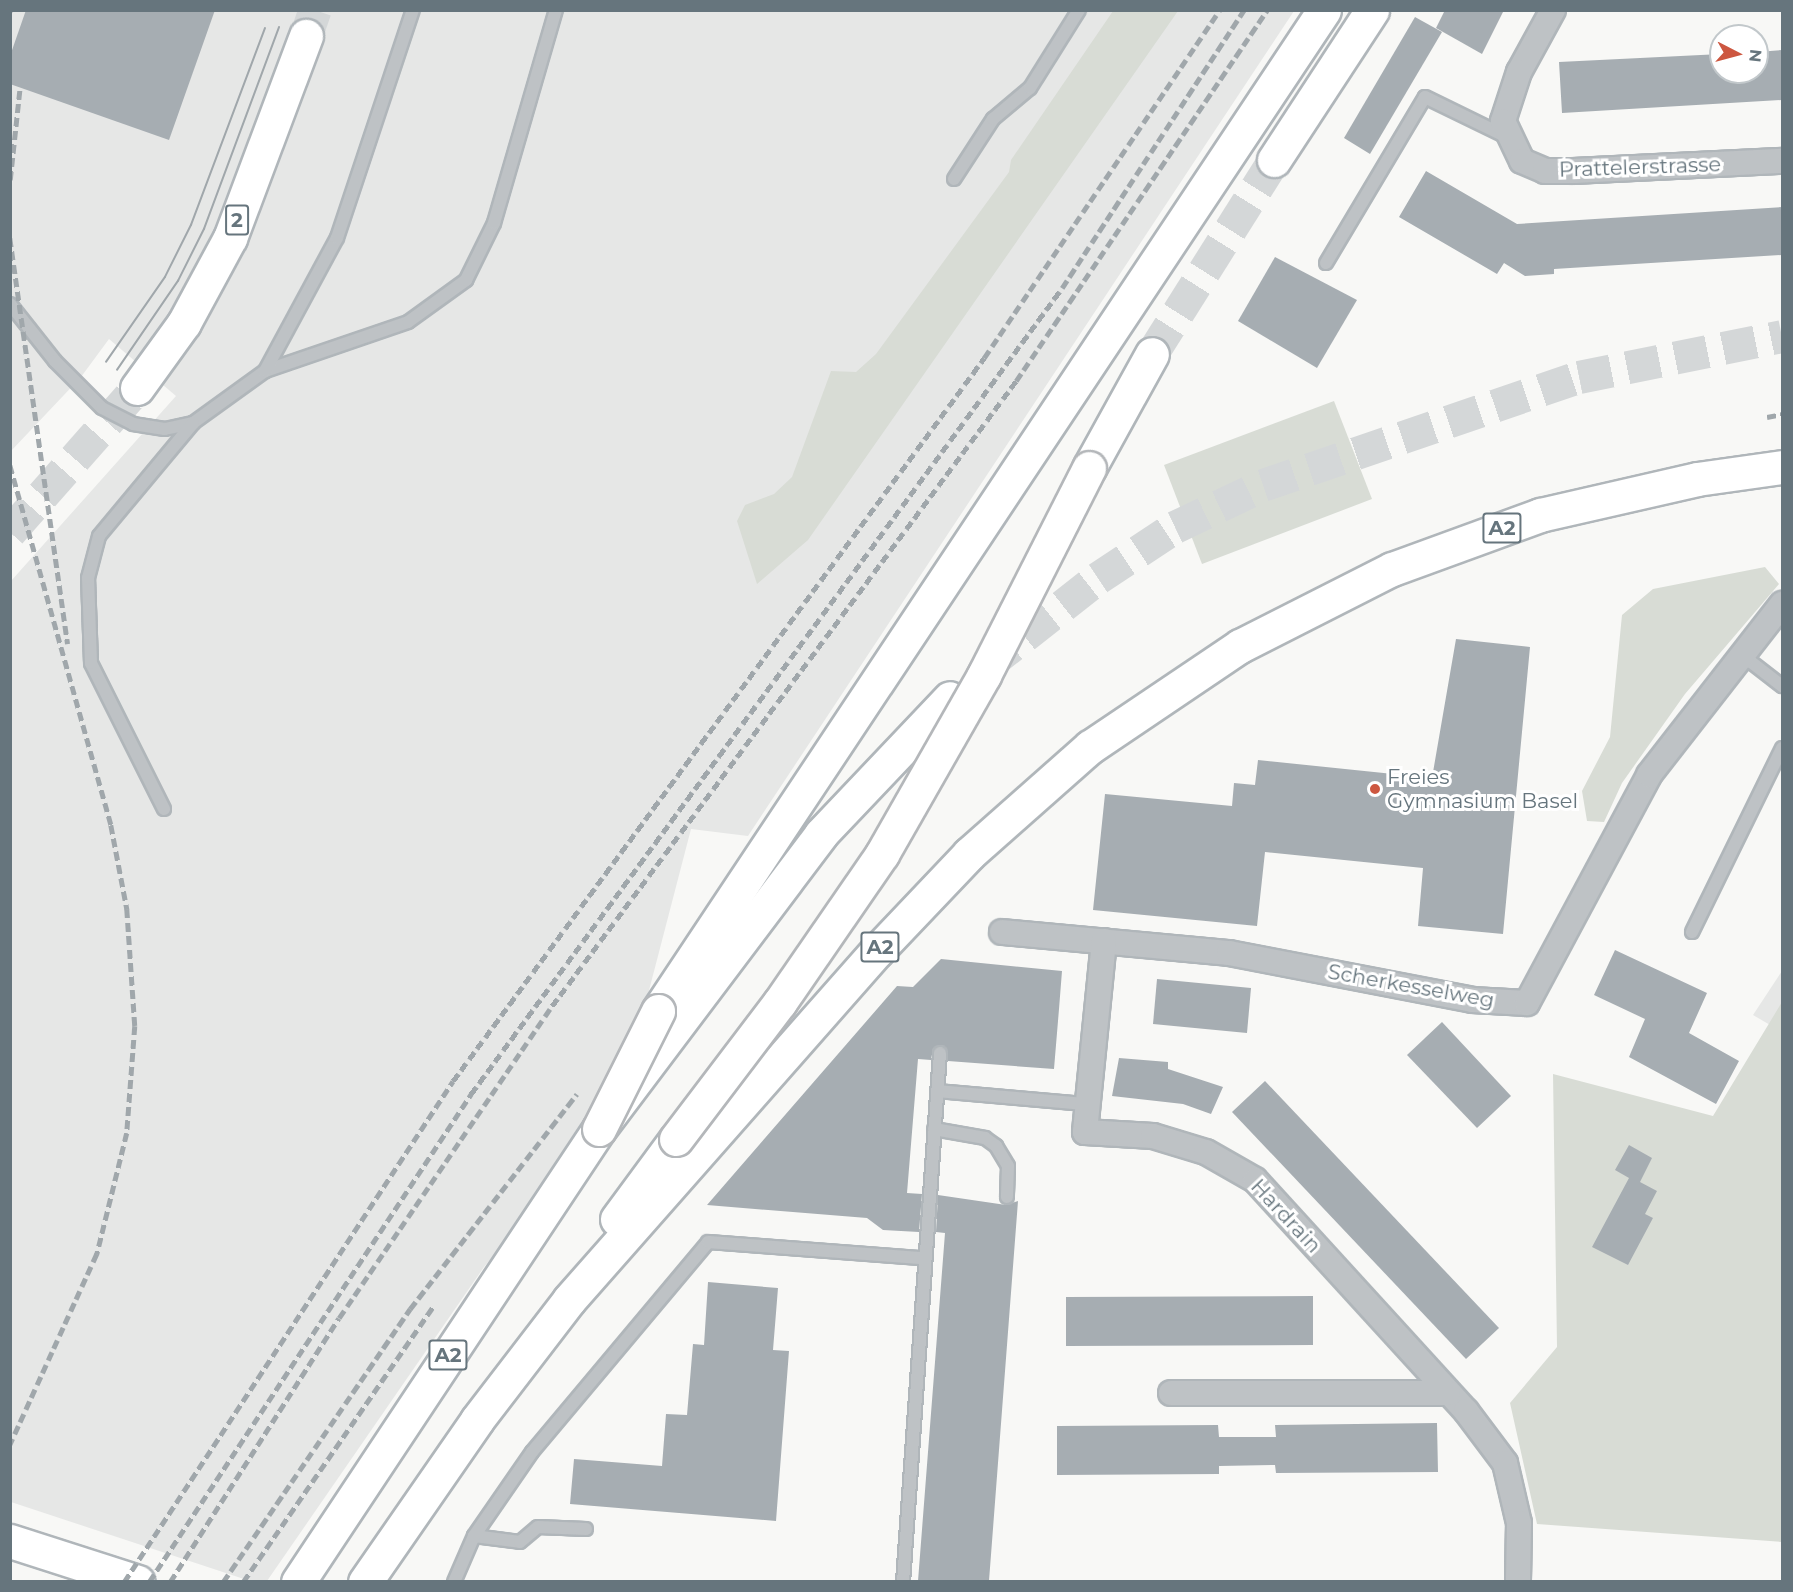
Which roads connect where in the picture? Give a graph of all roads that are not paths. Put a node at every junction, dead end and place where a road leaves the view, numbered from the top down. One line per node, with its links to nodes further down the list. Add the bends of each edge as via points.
1 (413, 10): 15 (lane, via 337,238)
2 (556, 10): 15 (lane, via 494,223 466,280 408,322)
3 (1079, 10): 11 (lane, via 1030,88 993,118)
4 (1324, 10): 28 (main road, via 1096,347)
5 (1372, 10): 9 (main road)
6 (1553, 10): 8 (street, Prattelerstrasse, via 1509,95 1503,121)
7 (306, 36): 16 (main road, 2, via 230,238 184,323)
8 (1509, 138): 10 (street, Prattelerstrasse, via 1522,161 1545,171); 12 (lane, via 1425,97)
9 (1274, 160)
10 (1782, 161)
11 (954, 179)
12 (1326, 263)
13 (10, 304): 17 (lane, via 102,408 133,424 165,429)
14 (1152, 354): 35 (main road, bridge, via 946,744 858,892 607,1234)
15 (265, 371): 17 (lane)
16 (137, 388)
17 (193, 423): 24 (lane, via 99,536 88,578 91,663)
18 (1782, 467): 35 (main road, A2, via 1697,479 1540,515 1392,569 1240,646 1090,747 969,854)
19 (1782, 604): 20 (street, Scherkesselweg)
20 (1742, 655): 21 (lane); 27 (street, Scherkesselweg, via 1649,775 1527,1004 1472,1000 1229,953)
21 (1782, 686)
22 (950, 698): 28 (main road, via 821,834)
23 (1782, 748): 26 (lane)
24 (164, 809)
25 (1002, 932): 27 (street, Scherkesselweg)
26 (1692, 932)
27 (1104, 941): 31 (street, Hardrain)
28 (667, 1021): 42 (main road, A2, bridge)
29 (940, 1053): 30 (lane)
30 (937, 1091): 31 (lane); 32 (lane)
31 (1087, 1104): 36 (street, Hardrain, via 1085,1132 1153,1136 1206,1152 1255,1180)
32 (934, 1129): 33 (lane, via 977,1136 996,1146 1008,1166); 34 (lane)
33 (1007, 1197)
34 (923, 1258): 39 (lane, via 708,1242 532,1452); 45 (lane)
35 (568, 1300): 43 (main road, A2, via 477,1420)
36 (1448, 1393): 37 (street); 46 (street, Hardrain, via 1505,1463 1519,1523)
37 (1171, 1394)
38 (586, 1529): 39 (lane, via 538,1527 520,1542)
39 (474, 1536): 44 (lane)
40 (10, 1541): 41 (main road)
41 (138, 1581)
42 (298, 1581)
43 (365, 1581)
44 (454, 1581)
45 (903, 1581)
46 (1518, 1581)

